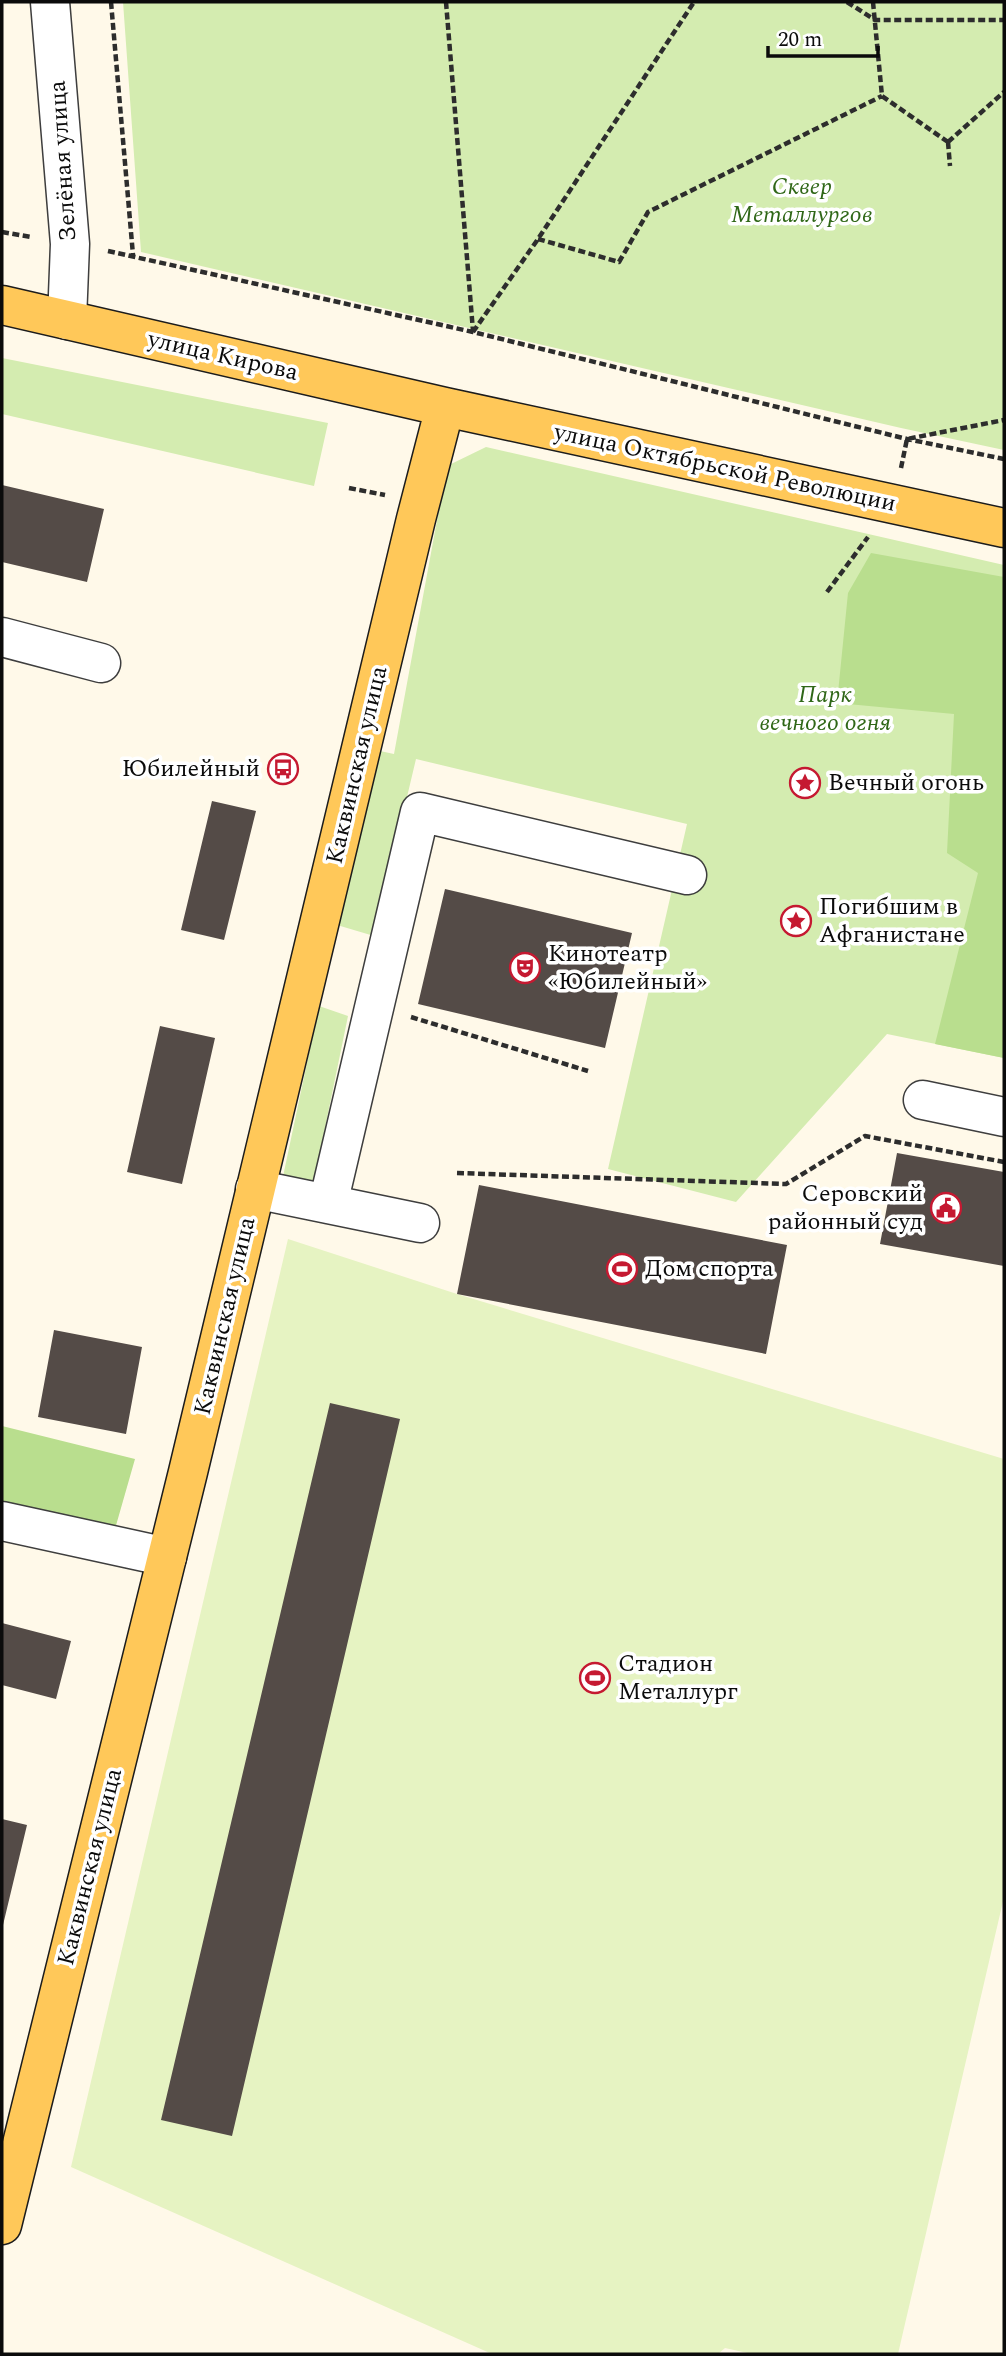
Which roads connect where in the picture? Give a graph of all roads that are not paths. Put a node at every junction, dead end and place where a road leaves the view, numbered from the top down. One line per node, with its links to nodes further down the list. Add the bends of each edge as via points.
1 (50, 2): 3 (street, Зелёная улица, via 70,244)
2 (2, 305): 3 (main road, улица Кирова)
3 (67, 320): 4 (main road, улица Кирова)
4 (445, 407): 5 (main road, улица Октябрьской Революции); 11 (main road, Каквинская улица)
5 (1004, 528)
6 (2, 637): 7 (street)
7 (101, 663)
8 (687, 875): 12 (street, via 420,812)
9 (923, 1100): 10 (street)
10 (1004, 1116)
11 (255, 1189): 12 (street); 15 (main road, Каквинская улица)
12 (328, 1204): 13 (street)
13 (420, 1223)
14 (2, 1521): 15 (street)
15 (167, 1557): 16 (main road, Каквинская улица)
16 (2, 2225)

